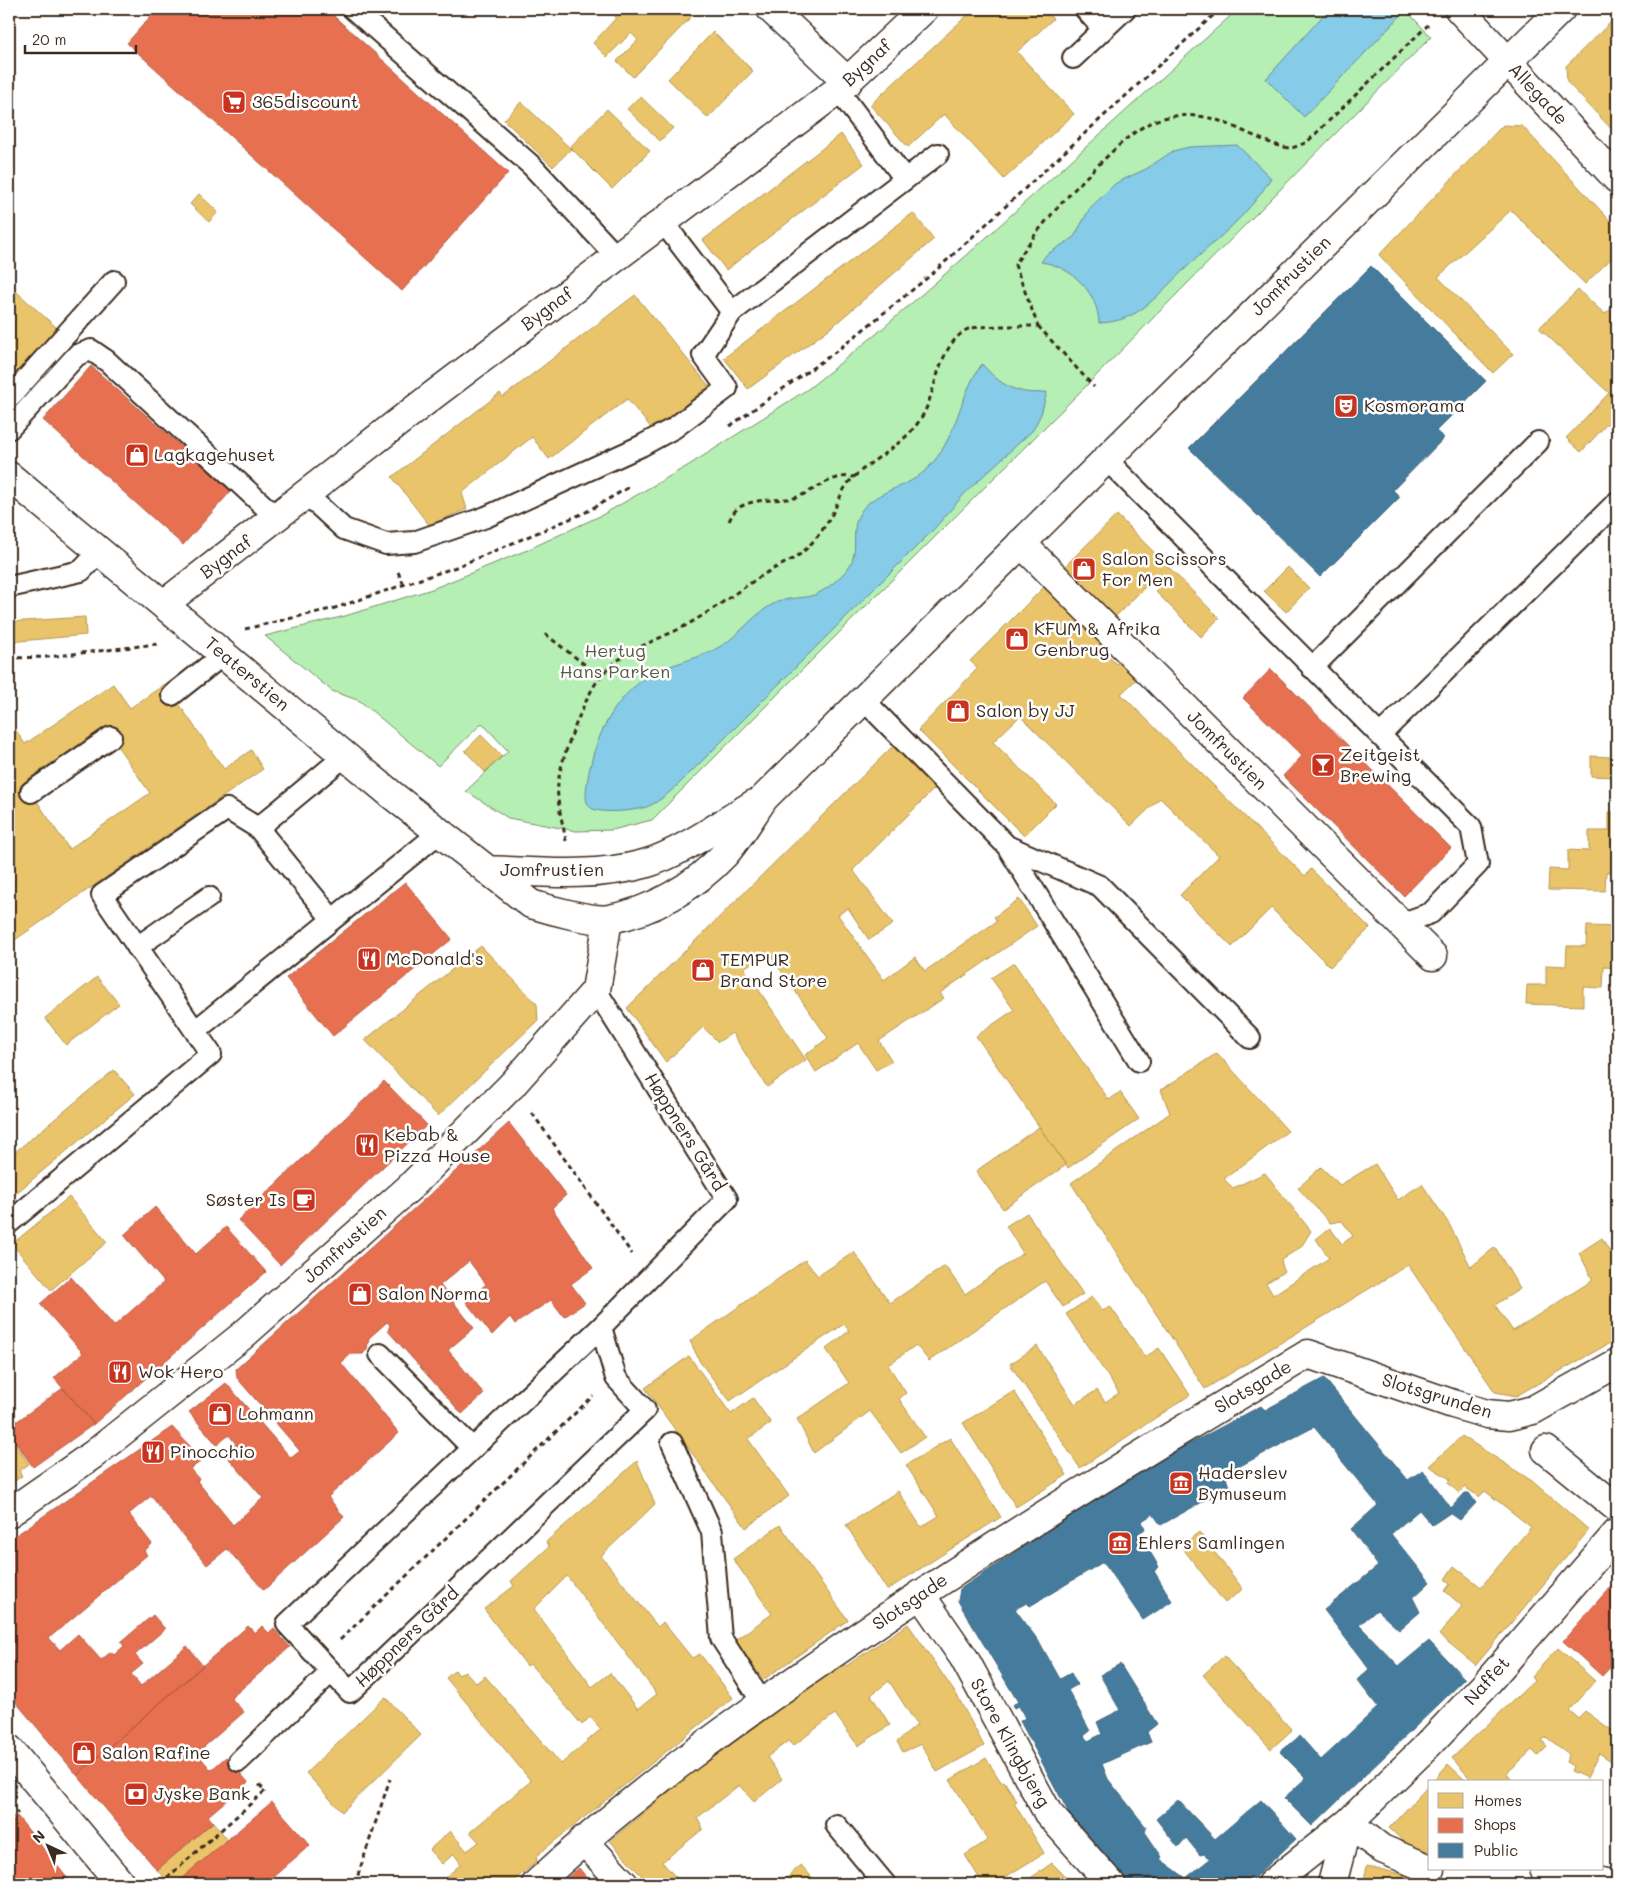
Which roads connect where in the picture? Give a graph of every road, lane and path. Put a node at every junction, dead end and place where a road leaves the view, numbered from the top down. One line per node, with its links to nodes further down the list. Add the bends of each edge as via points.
1 (353, 9): 17 (lane, via 532,166)
2 (771, 9): 12 (street)
3 (924, 9): 12 (street, Bygnaf)
4 (1085, 9): 9 (lane)
5 (1125, 9): 9 (lane)
6 (1459, 9): 11 (street, Allegade)
7 (1561, 9): 11 (street, Jomfrustien)
8 (1428, 25): 20 (path, via 1306,143 1292,148 1276,146 1215,120 1180,115 1152,122 1134,132 1051,214 1028,242 1016,265)
9 (1103, 29): 10 (lane)
10 (1073, 58)
11 (1508, 61): 15 (street, Allegade); 25 (street, Jomfrustien)
12 (843, 86): 14 (lane); 16 (street, Bygnaf)
13 (938, 154): 14 (lane)
14 (905, 179): 19 (lane)
15 (1617, 179)
16 (663, 222): 17 (street, Bygnaf); 19 (lane)
17 (616, 256): 28 (street, Bygnaf)
18 (114, 280): 22 (lane)
19 (732, 312): 28 (lane, via 703,355 728,388 674,428 641,446 495,513 414,542 386,544 344,529)
20 (1038, 326): 21 (path); 27 (path, via 968,328 955,338 946,353 925,411 912,430 890,452)
21 (1094, 387)
22 (9, 398)
23 (9, 429): 30 (lane, via 77,355 91,350 107,361)
24 (1538, 442): 38 (lane)
25 (1106, 459): 32 (street, Jomfrustien); 38 (lane)
26 (9, 476): 33 (street, Teaterstien)
27 (855, 477): 31 (path, via 846,475 794,497 744,504 734,511); 39 (path, via 816,539 802,553 769,571 703,616 637,648 608,667)
28 (307, 494): 30 (street, Bygnaf)
29 (1617, 502): 42 (lane)
30 (277, 518): 35 (street, Bygnaf)
31 (729, 521)
32 (1021, 543): 41 (street, Jomfrustien); 55 (street, Jomfrustien)
33 (100, 551): 34 (lane, via 81,571); 35 (street, Teaterstien)
34 (9, 588)
35 (164, 604): 37 (street, Teaterstien)
36 (545, 634): 39 (path)
37 (224, 654): 40 (lane); 44 (street, Teaterstien)
38 (1312, 668): 42 (lane)
39 (601, 677): 49 (path, via 586,702 558,784)
40 (172, 695)
41 (863, 699): 46 (street, Jomfrustien); 50 (lane)
42 (1380, 735): 55 (lane, via 1471,827 1478,864 1431,913)
43 (111, 737): 45 (lane)
44 (346, 756): 47 (lane); 48 (street, Teaterstien)
45 (31, 792)
46 (764, 798): 51 (street, Jomfrustien, via 693,841 644,864 596,872); 54 (street, Jomfrustien, via 725,854 692,883 655,905)
47 (258, 828): 53 (lane); 56 (lane, via 227,809 102,895)
48 (438, 833): 51 (street, Teaterstien); 53 (lane)
49 (566, 842)
50 (1007, 846): 60 (lane, via 1100,886); 61 (lane)
51 (487, 870): 54 (street, Jomfrustien, via 531,904 556,912)
52 (209, 897): 56 (lane)
53 (332, 919): 59 (lane)
54 (608, 920): 58 (street)
55 (1400, 924): 57 (street, Jomfrustien)
56 (137, 947): 59 (lane)
57 (1433, 956)
58 (596, 990): 62 (street, Jomfrustien); 64 (lane, Høppners Gård, via 727,1198)
59 (195, 1031): 63 (lane, via 211,1054)
60 (1250, 1038)
61 (1139, 1061)
62 (512, 1086): 64 (path); 74 (street, Jomfrustien, via 409,1188 242,1336 94,1454)
63 (9, 1223)
64 (649, 1277): 65 (lane, Høppners Gård)
65 (601, 1327): 69 (lane, Høppners Gård); 71 (lane, Høppners Gård)
66 (380, 1354): 71 (lane)
67 (1308, 1354): 68 (street, Slotsgrunden, via 1453,1404 1487,1414 1509,1416 1533,1410); 76 (street, Slotsgade, via 1130,1460)
68 (1617, 1363)
69 (615, 1374): 77 (path); 77 (lane, Høppners Gård, via 645,1410 350,1692)
70 (672, 1442): 78 (lane, via 712,1532 721,1638)
71 (472, 1448): 77 (lane, Høppners Gård, via 287,1624)
72 (1546, 1450): 73 (street)
73 (1617, 1508)
74 (9, 1513)
75 (1617, 1533): 82 (street, Naffet, via 1484,1686)
76 (920, 1594): 78 (street, Slotsgade); 93 (street, Store Klingbjerg, via 964,1658 1048,1813)
77 (325, 1666): 80 (lane)
78 (762, 1702): 84 (street, Slotsgade)
79 (9, 1749): 87 (street)
80 (239, 1761): 88 (path, via 265,1792)
81 (390, 1779): 89 (path)
82 (1348, 1823): 85 (street, via 1382,1849); 94 (street, Naffet); 95 (street)
83 (836, 1825): 92 (lane)
84 (583, 1840): 90 (street, Slotsgade); 91 (street)
85 (1428, 1868)
86 (1548, 1870): 96 (street)
87 (121, 1884)
88 (160, 1884)
89 (355, 1884)
90 (536, 1884)
91 (624, 1884)
92 (885, 1884)
93 (1112, 1884)
94 (1272, 1884)
95 (1332, 1884)
96 (1611, 1884)

